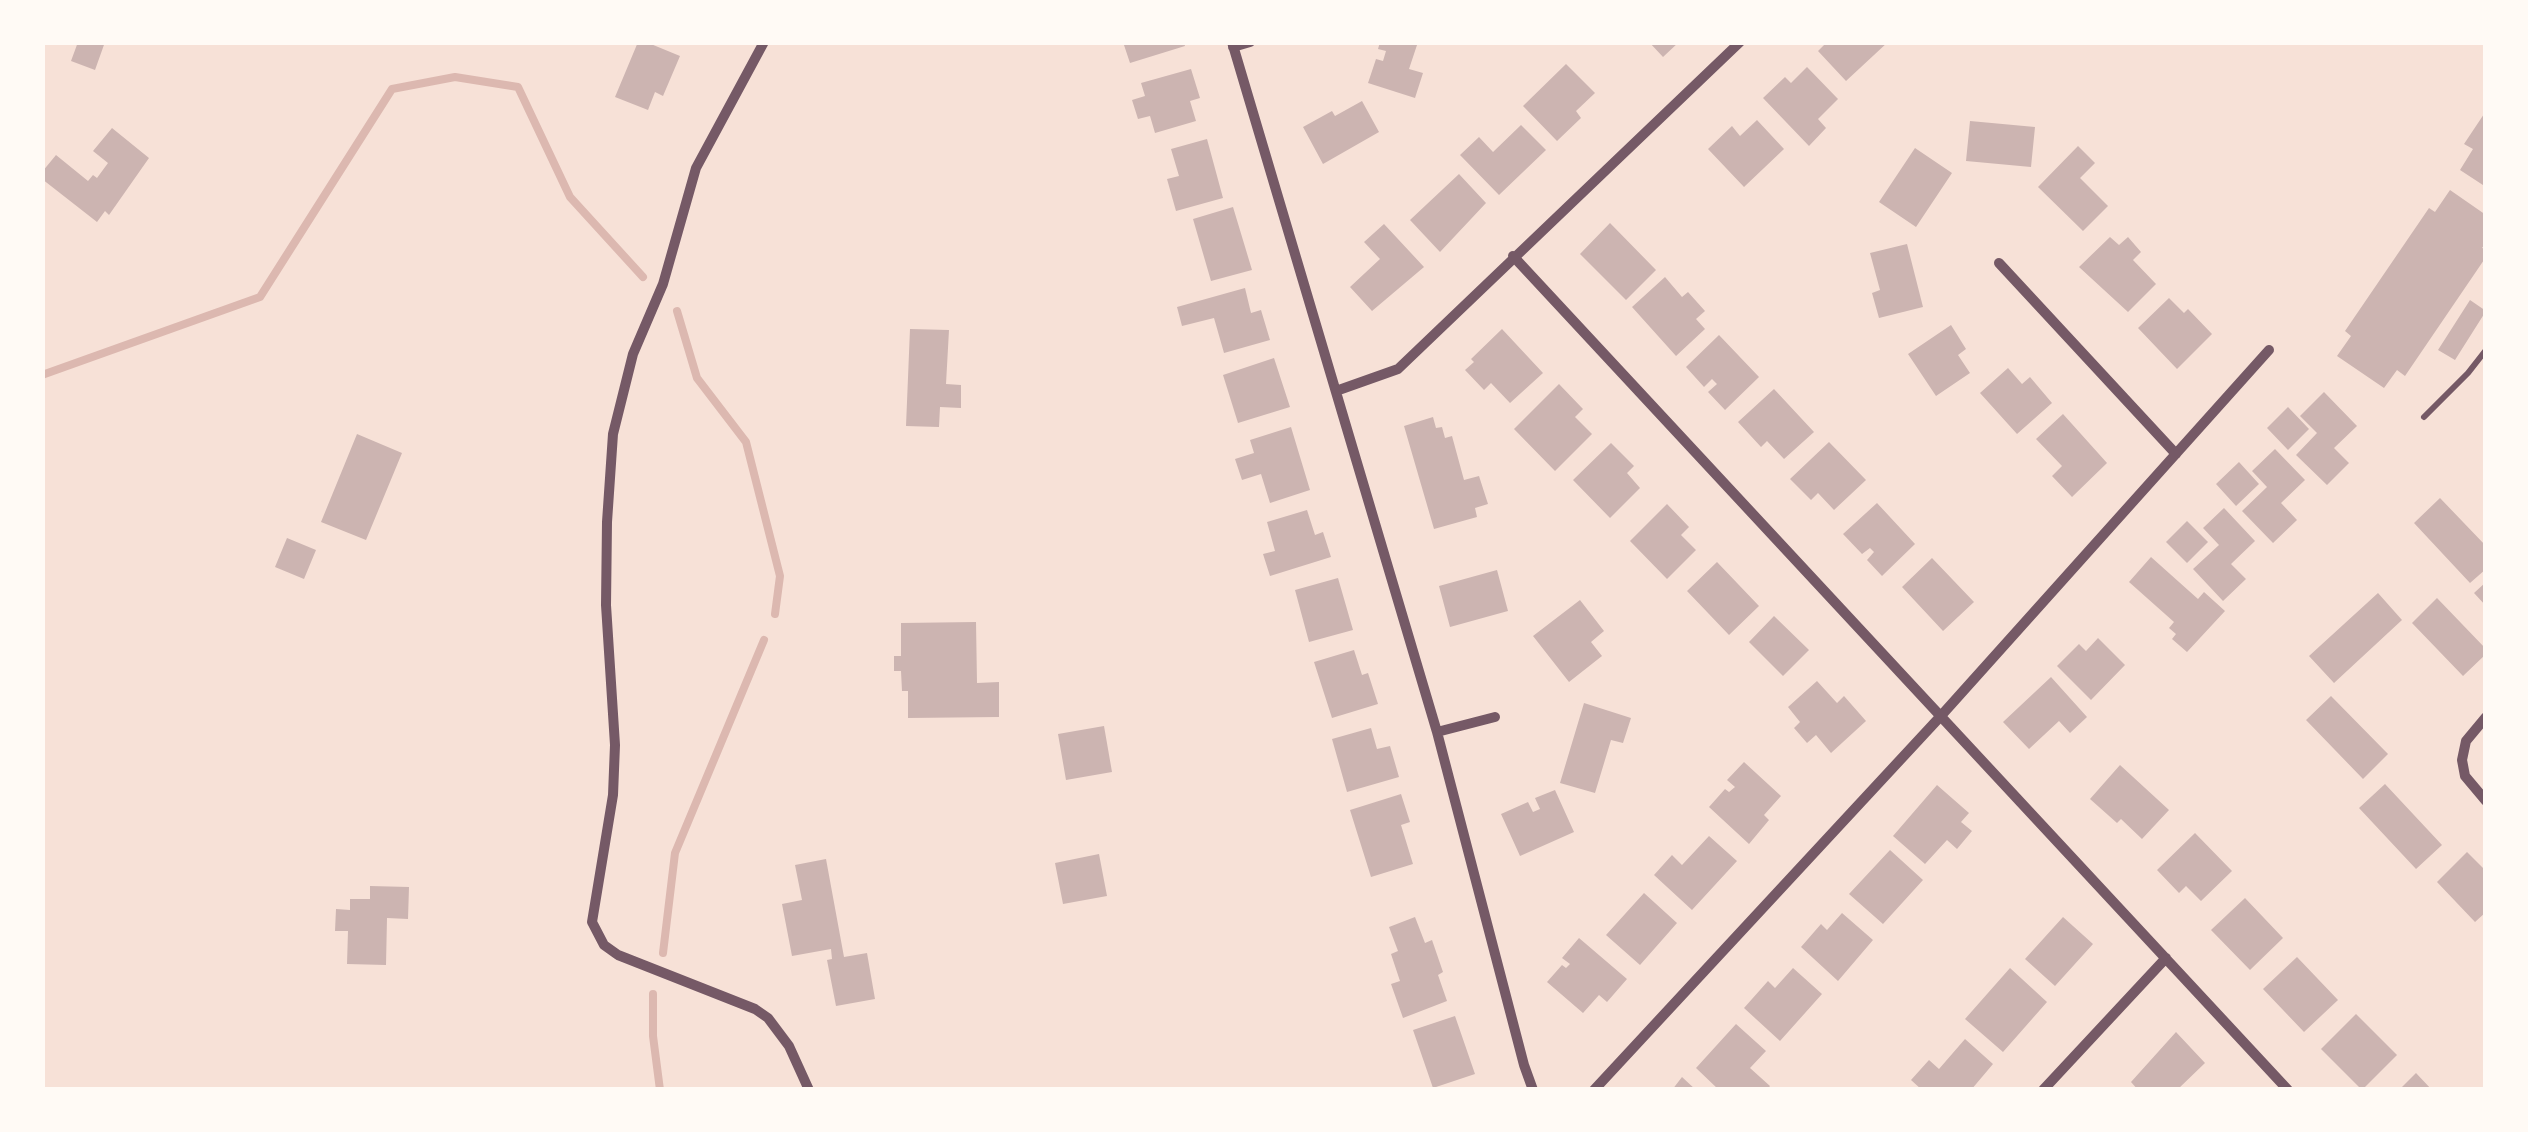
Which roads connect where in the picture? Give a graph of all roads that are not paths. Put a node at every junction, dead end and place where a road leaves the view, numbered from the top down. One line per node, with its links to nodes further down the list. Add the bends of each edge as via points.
1 (764, 42): 18 (street, via 696,168 663,284 633,354 614,434 606,605 613,795 592,922 610,951 768,1018)
2 (1250, 42): 4 (street)
3 (1740, 42): 5 (street)
4 (1233, 45): 9 (street)
5 (1513, 256): 9 (street, via 1398,369); 13 (street)
6 (1999, 263): 11 (street)
7 (2269, 350): 11 (street)
8 (2486, 350): 10 (lane)
9 (1336, 391): 15 (street)
10 (2424, 417)
11 (2176, 454): 13 (street)
12 (1495, 717): 15 (street)
13 (1940, 718): 17 (street); 20 (street)
14 (2486, 718): 16 (street, via 2466,741 2462,760 2465,776)
15 (1436, 732): 19 (street)
16 (2486, 800)
17 (2166, 958): 21 (street); 22 (street)
18 (810, 1090)
19 (1533, 1090)
20 (1594, 1090)
21 (2043, 1090)
22 (2288, 1090)

